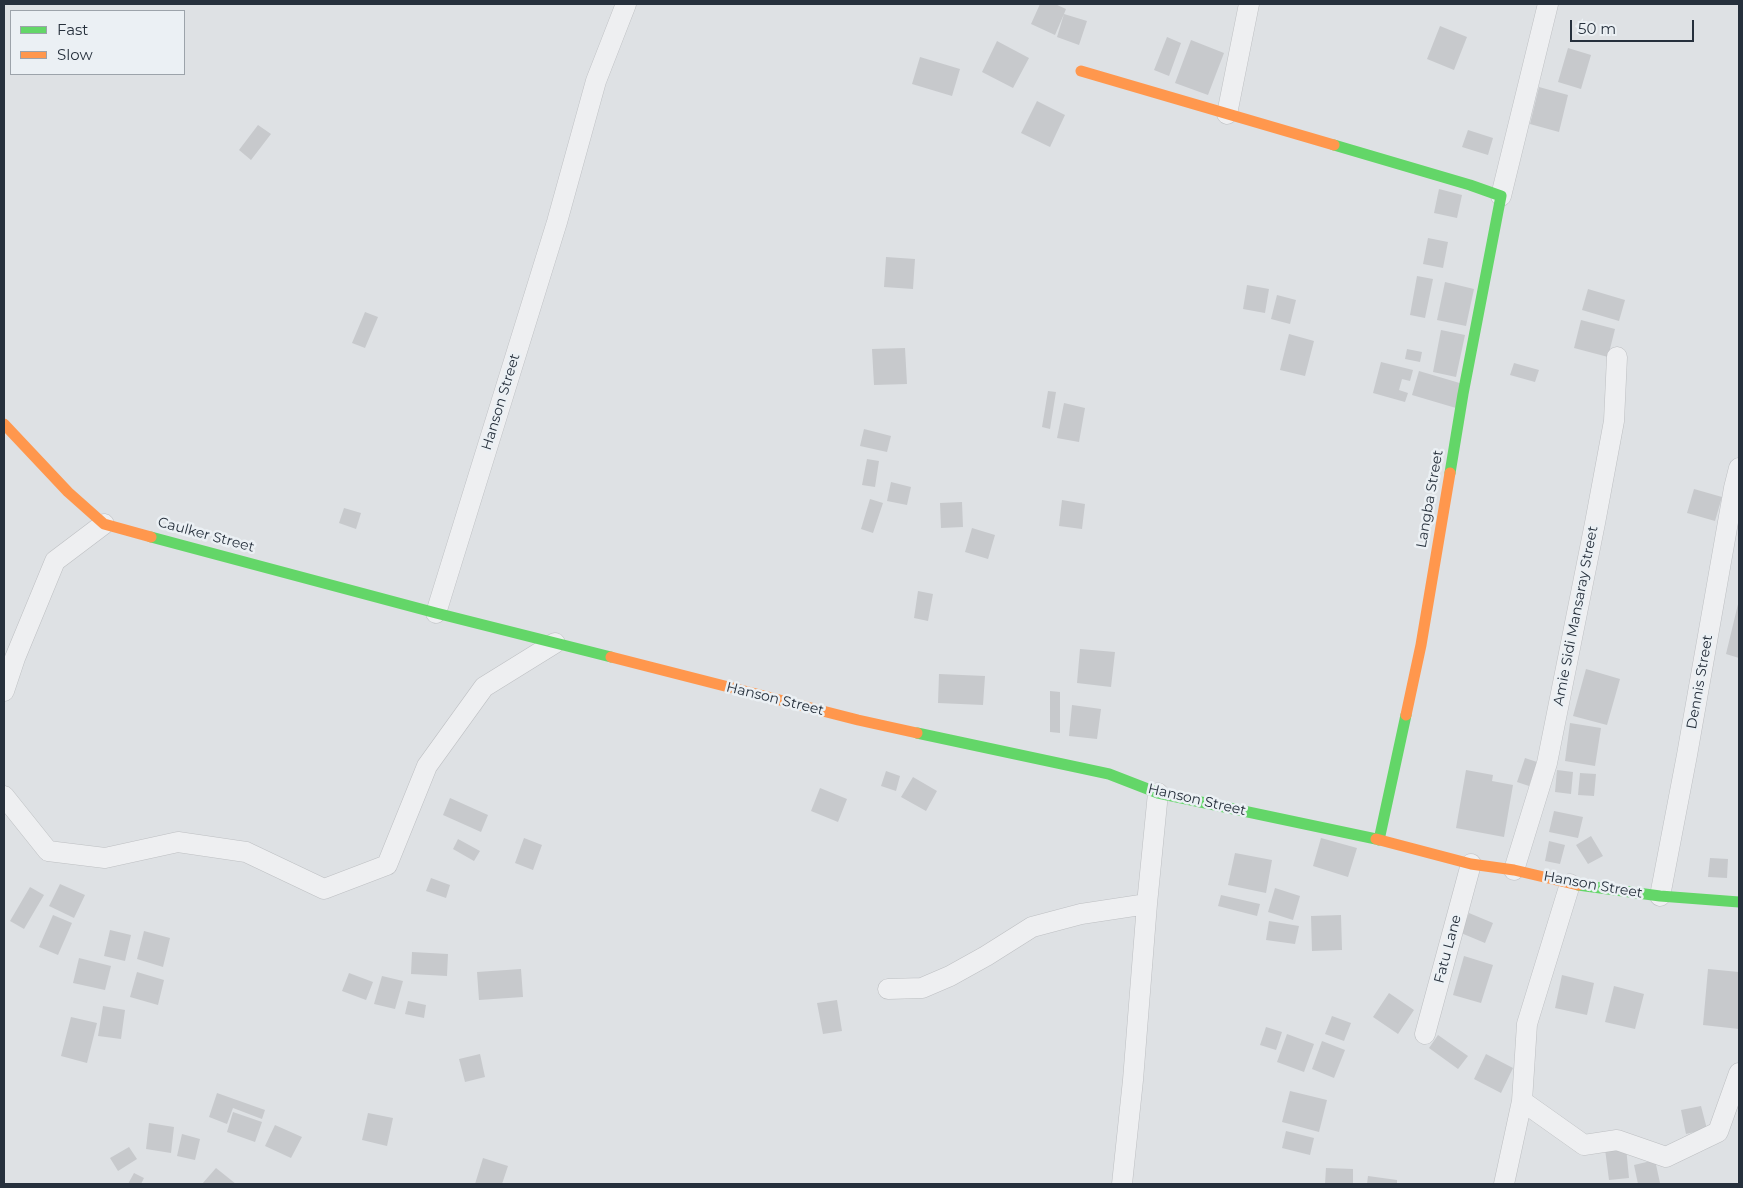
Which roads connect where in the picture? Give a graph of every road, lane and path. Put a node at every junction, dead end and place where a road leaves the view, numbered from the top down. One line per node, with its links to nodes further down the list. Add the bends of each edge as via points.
1 (626, 4): 11 (street, Hanson Street, via 596,81 557,222)
2 (1249, 4): 5 (street)
3 (1548, 4): 6 (street)
4 (1081, 71): 5 (street)
5 (1227, 114): 6 (street)
6 (1501, 196): 16 (street, Langba Street, via 1463,394 1421,645)
7 (1617, 357): 18 (street, Amie Sidi Mansaray Street, via 1614,421 1547,763)
8 (4, 424): 10 (street, Caulker Street, via 68,492)
9 (1739, 468): 20 (street, Dennis Street)
10 (104, 524): 11 (street, Caulker Street); 13 (street, via 55,562)
11 (436, 613): 12 (street, Hanson Street)
12 (555, 643): 14 (street, Hanson Street, via 858,720 1109,774); 15 (street, via 484,687 427,766 387,865 324,889 246,852 178,842 105,858 48,851)
13 (4, 691)
14 (1158, 793): 16 (street, Hanson Street); 22 (street)
15 (4, 796)
16 (1379, 840): 17 (street, Hanson Street)
17 (1471, 864): 18 (street, Hanson Street); 24 (street, Fatu Lane)
18 (1514, 870): 19 (street, Hanson Street)
19 (1570, 884): 20 (street, Hanson Street); 26 (street, via 1527,1024)
20 (1660, 896): 21 (street, Hanson Street)
21 (1739, 902)
22 (1147, 904): 23 (street, via 1081,914 1032,927 950,976 922,988); 27 (street)
23 (888, 989)
24 (1425, 1034)
25 (1739, 1073): 26 (street, via 1718,1132 1666,1157 1617,1140 1584,1146)
26 (1522, 1101): 28 (street)
27 (1122, 1184)
28 (1504, 1184)

